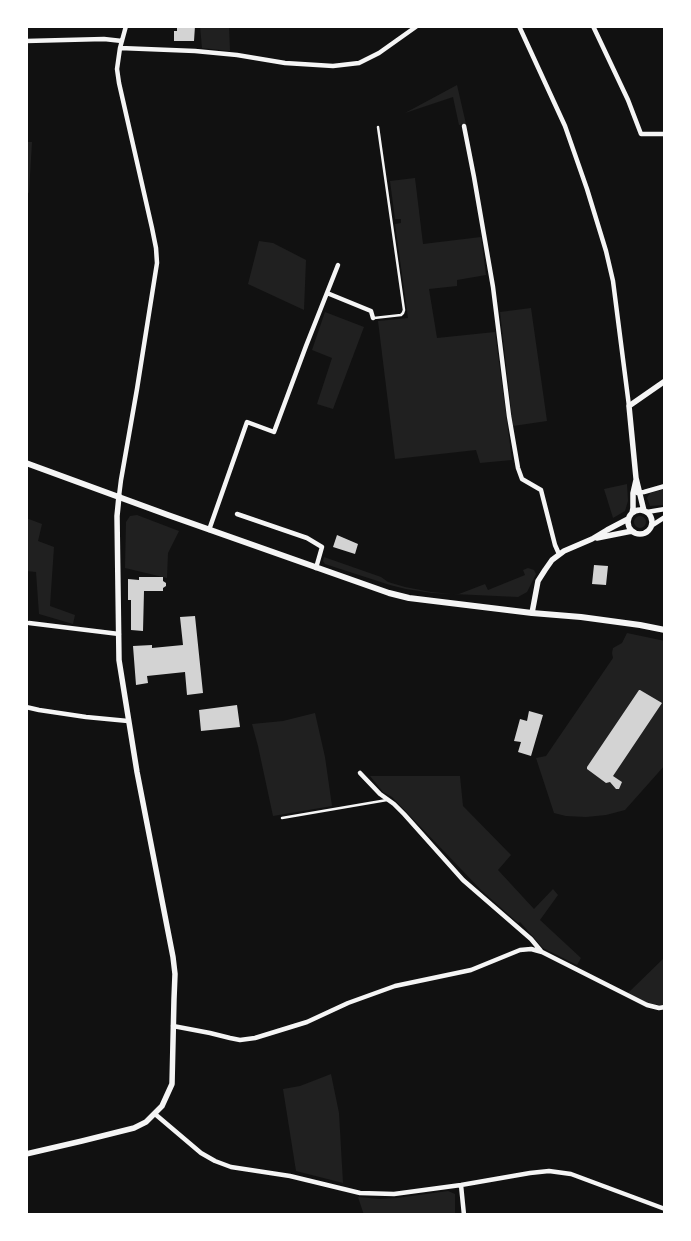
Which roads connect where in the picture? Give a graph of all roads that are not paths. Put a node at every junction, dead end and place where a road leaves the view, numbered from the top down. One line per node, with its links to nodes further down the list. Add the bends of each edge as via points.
1 (126, 26): 6 (street)
2 (417, 26): 7 (street, via 366,60 333,66 195,51)
3 (519, 26): 15 (street, via 565,126 606,251 614,281)
4 (593, 26): 10 (street, via 641,134)
5 (26, 41): 6 (street)
6 (122, 41): 7 (street)
7 (120, 48): 21 (street, via 119,82 157,264)
8 (464, 126): 32 (street, via 493,288 518,468 522,480 540,490)
9 (378, 127): 13 (lane, via 404,310 402,314)
10 (665, 134)
11 (338, 265): 12 (street)
12 (327, 293): 13 (street, via 370,311); 29 (street, via 274,432 247,422)
13 (373, 318)
14 (665, 381): 15 (street)
15 (629, 406): 17 (street)
16 (26, 463): 21 (main road)
17 (636, 478): 19 (street); 20 (street)
18 (665, 486): 19 (street)
19 (641, 492): 20 (street); 23 (street)
20 (633, 493): 24 (street)
21 (119, 496): 29 (main road); 37 (street)
22 (665, 509): 23 (street)
23 (646, 512): 24 (street, via 638,510); 28 (street, via 652,518)
24 (632, 513): 27 (street)
25 (237, 514): 33 (street, via 307,538 322,547)
26 (665, 517): 28 (street)
27 (628, 519): 30 (street); 31 (street)
28 (651, 526): 30 (street, via 641,534)
29 (209, 530): 33 (main road)
30 (632, 531): 31 (street)
31 (592, 539): 32 (street)
32 (559, 554): 34 (street, via 538,581)
33 (316, 568): 34 (main road, via 409,598)
34 (532, 613): 36 (main road)
35 (29, 623): 37 (street)
36 (665, 630)
37 (119, 634): 39 (street, via 119,660)
38 (26, 707): 39 (street)
39 (128, 721): 45 (street, via 172,950 175,974)
40 (360, 773): 41 (street)
41 (388, 800): 42 (lane); 43 (street, via 464,880)
42 (282, 818)
43 (542, 952): 44 (street, via 648,1005); 45 (street, via 520,950 471,970 395,986 306,1022 255,1038 240,1040)
44 (665, 1007)
45 (173, 1026): 46 (street, via 172,1084)
46 (155, 1114): 47 (street, via 134,1128); 48 (street, via 201,1153 231,1167 290,1176 360,1193 394,1194)
47 (26, 1154)
48 (461, 1186): 49 (street, via 549,1171 571,1174); 50 (street)
49 (665, 1209)
50 (464, 1215)

